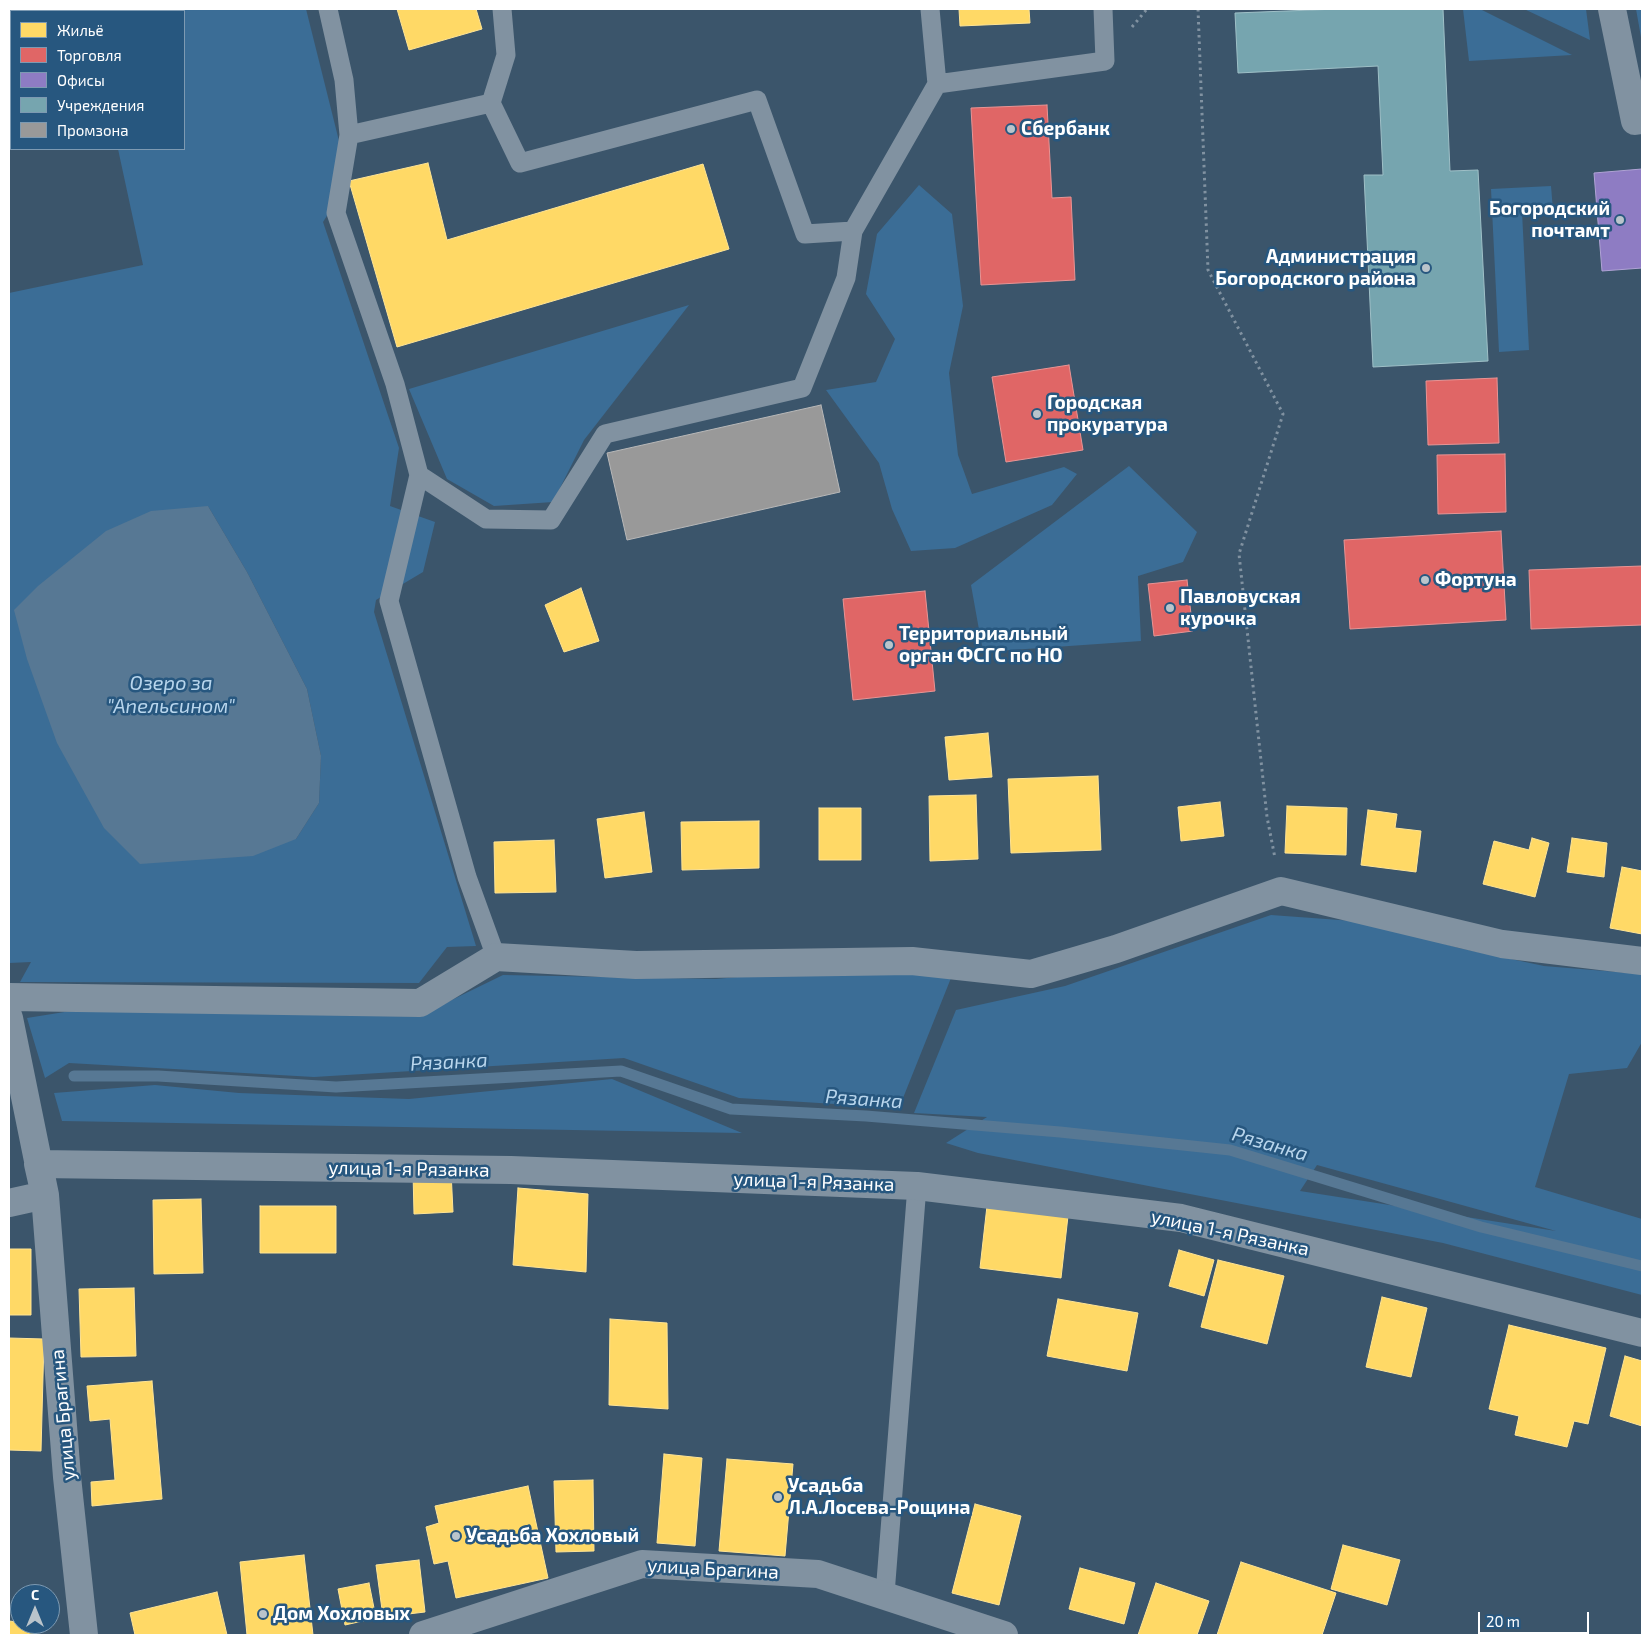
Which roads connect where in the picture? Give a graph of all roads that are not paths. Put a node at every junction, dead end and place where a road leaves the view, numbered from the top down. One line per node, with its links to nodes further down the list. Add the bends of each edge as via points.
1 (328, 9): 9 (lane, via 344,80)
2 (502, 9): 7 (lane, via 506,55)
3 (930, 9): 6 (lane)
4 (1103, 9): 6 (lane, via 1105,61)
5 (1612, 9): 8 (street, via 1635,120)
6 (937, 84): 10 (lane)
7 (491, 103): 9 (lane); 10 (lane, via 520,163 757,100 805,234)
8 (1642, 120)
9 (349, 135): 11 (lane, via 336,213 395,384)
10 (853, 231): 11 (lane, via 846,278 802,388 605,434 551,520 486,519)
11 (419, 475): 12 (lane, via 390,601 467,877)
12 (496, 957): 13 (street, via 636,965 912,961 1031,974 1116,949 1281,891 1502,944); 14 (street, via 420,1004)
13 (1642, 961)
14 (9, 997)
15 (9, 1018): 16 (street)
16 (38, 1164): 17 (street, улица 1-я Рязанка, via 511,1170); 18 (street)
17 (917, 1186): 20 (street, улица 1-я Рязанка, via 1182,1218); 21 (lane)
18 (45, 1195): 19 (street); 22 (street, улица Брагина)
19 (9, 1203)
20 (1642, 1333)
21 (885, 1594): 23 (street, улица Брагина, via 818,1574 642,1564); 24 (street, улица Брагина)
22 (84, 1635)
23 (423, 1635)
24 (1004, 1635)

